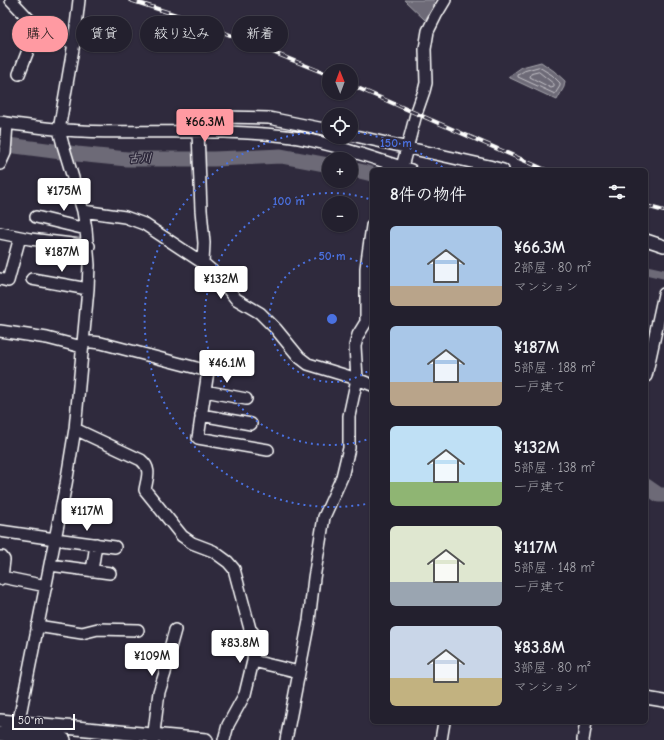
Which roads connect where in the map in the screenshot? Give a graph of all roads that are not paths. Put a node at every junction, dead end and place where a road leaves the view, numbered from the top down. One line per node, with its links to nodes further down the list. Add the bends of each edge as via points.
1 (11, 0): 4 (street)
2 (79, 0): 6 (street)
3 (445, 0): 15 (street, via 427,36 426,83)
4 (26, 16)
5 (68, 41): 6 (street)
6 (74, 43): 11 (street)
7 (27, 52): 8 (street)
8 (19, 74)
9 (3, 122): 11 (street); 16 (street, via 5,153)
10 (322, 129): 12 (street, via 269,118 224,117 198,120)
11 (59, 130): 12 (street); 21 (street)
12 (178, 132): 13 (street)
13 (198, 132): 17 (street, via 286,136 312,141); 30 (street)
14 (358, 137): 15 (street)
15 (408, 148): 19 (street); 20 (street)
16 (0, 164)
17 (385, 166): 18 (street)
18 (400, 168)
19 (407, 168)
20 (494, 168)
21 (83, 211): 23 (street); 30 (street, via 124,216 144,224)
22 (36, 218): 23 (street)
23 (86, 229): 28 (street)
24 (0, 232): 25 (street)
25 (20, 237): 28 (street); 31 (street, via 8,281)
26 (370, 240): 38 (street, via 366,268 366,322 355,346)
27 (648, 241): 29 (street)
28 (89, 246): 33 (street)
29 (664, 246)
30 (203, 263): 38 (street, via 217,275 236,299 260,313 308,364)
31 (0, 279)
32 (32, 279): 33 (street)
33 (88, 289): 36 (street)
34 (664, 294): 37 (street)
35 (0, 331): 36 (street)
36 (83, 344): 40 (street, via 101,343 208,371); 44 (street)
37 (648, 367)
38 (357, 379): 39 (street); 60 (street, via 349,416 349,448 342,477 324,517)
39 (370, 384)
40 (205, 391): 41 (street); 42 (street)
41 (246, 399)
42 (201, 415): 43 (street); 45 (street, via 198,438)
43 (251, 424)
44 (75, 429): 47 (street); 59 (street, via 142,460 148,470 145,490 182,536 213,551 234,569 250,629 255,635)
45 (268, 450)
46 (0, 531): 47 (street)
47 (55, 540): 48 (street); 51 (street)
48 (96, 544): 49 (street); 52 (street)
49 (116, 547)
50 (0, 557): 54 (street, via 4,560)
51 (50, 565): 52 (street); 55 (street)
52 (92, 571): 53 (street)
53 (110, 573)
54 (1, 578): 55 (street)
55 (46, 586): 56 (street)
56 (38, 626): 57 (street, via 82,632 98,629); 66 (street)
57 (138, 630)
58 (175, 630): 68 (street, via 159,692)
59 (253, 661): 60 (street); 71 (street, via 245,694 228,725)
60 (299, 672): 72 (street)
61 (648, 698): 62 (street)
62 (664, 701)
63 (0, 722): 66 (main road)
64 (444, 724): 73 (street)
65 (586, 724): 74 (street)
66 (16, 733): 67 (main road); 68 (main road); 69 (main road)
67 (0, 734)
68 (154, 738): 70 (main road)
69 (64, 740)
70 (206, 740)
71 (224, 740)
72 (286, 740)
73 (441, 740)
74 (583, 740)

